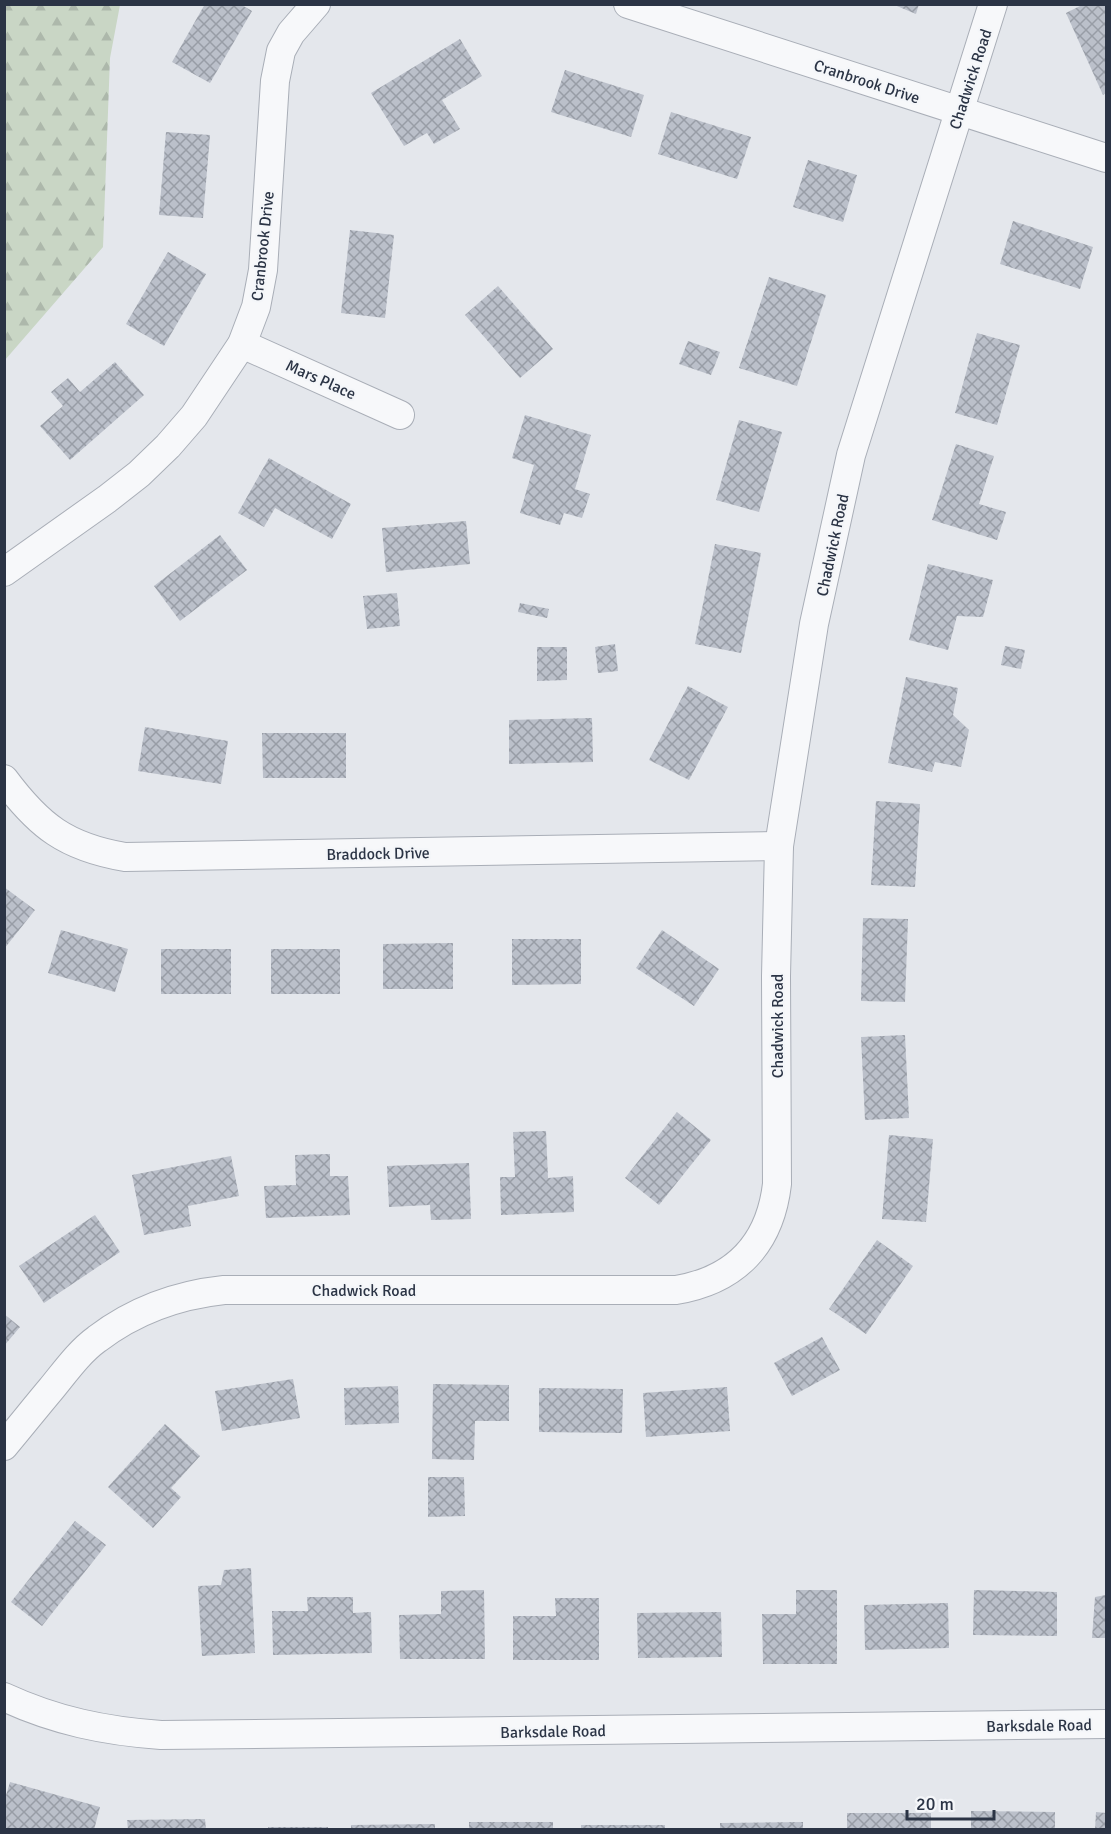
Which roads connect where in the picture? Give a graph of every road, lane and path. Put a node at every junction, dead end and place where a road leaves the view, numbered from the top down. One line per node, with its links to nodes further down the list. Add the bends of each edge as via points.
1 (316, 4): 6 (street, Cranbrook Drive, via 281,51 275,81 263,270 256,307)
2 (628, 4): 4 (street, Cranbrook Drive)
3 (993, 4): 4 (street, Chadwick Road)
4 (959, 110): 5 (street, Cranbrook Drive); 10 (street, Chadwick Road, via 851,455 814,624)
5 (1107, 158)
6 (242, 344): 7 (street, Mars Place); 8 (street, Cranbrook Drive, via 194,416 168,446 107,499)
7 (400, 415)
8 (4, 572)
9 (4, 779): 10 (street, Braddock Drive, via 50,830 85,848 124,857)
10 (779, 846): 11 (street, Chadwick Road, via 775,1204 759,1240 732,1269 715,1280 676,1290 224,1290 165,1301 128,1318 95,1340)
11 (4, 1446)
12 (4, 1697): 13 (street, Barksdale Road, via 63,1720 121,1732 161,1735)
13 (1107, 1724)

